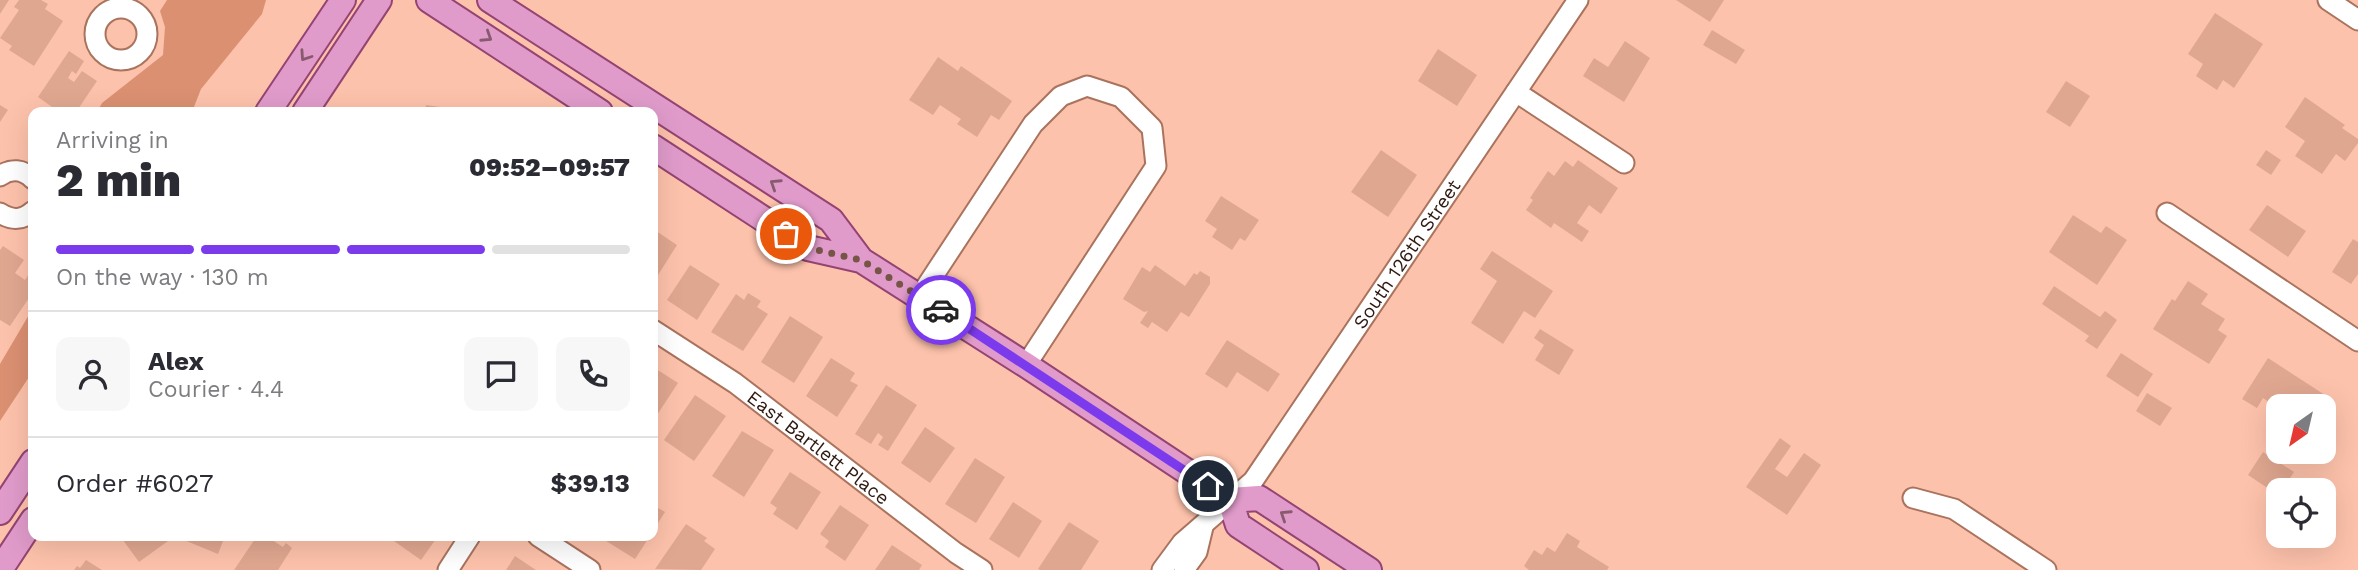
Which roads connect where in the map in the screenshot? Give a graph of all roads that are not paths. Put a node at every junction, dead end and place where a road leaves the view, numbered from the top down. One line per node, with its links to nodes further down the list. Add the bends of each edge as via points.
1 (343, 0): 9 (main road, one-way to 9)
2 (379, 0): 10 (main road)
3 (429, 0): 11 (main road, one-way to 11)
4 (490, 0): 12 (main road, one-way to 4)
5 (1578, 0): 8 (street, South 126th Street)
6 (2328, 0): 7 (street)
7 (2358, 20)
8 (1516, 92): 15 (street); 28 (street, South 126th Street, via 1253,481)
9 (271, 107)
10 (307, 107)
11 (592, 107)
12 (656, 107)
13 (658, 108): 21 (main road, one-way to 13, via 831,220)
14 (658, 150): 21 (main road, via 808,248)
15 (1623, 163)
16 (28, 175): 17 (street, via 14,170)
17 (0, 176)
18 (0, 213): 20 (street, via 13,219)
19 (2167, 213): 24 (street)
20 (28, 215)
21 (861, 260): 22 (main road)
22 (920, 296): 25 (main road); 25 (street, via 1033,124 1061,96 1087,86 1121,97 1152,128 1156,166)
23 (658, 333): 37 (street, East Bartlett Place, via 735,383)
24 (2358, 341)
25 (1026, 365): 28 (main road)
26 (28, 470): 29 (main road)
27 (1913, 498): 42 (street, via 1954,509)
28 (1230, 500): 30 (street, South 126th Street); 40 (main road, via 1238,525); 41 (main road, one-way to 28, via 1259,498)
29 (0, 512)
30 (1203, 527): 38 (street, South 126th Street, via 1182,542); 39 (street, via 1197,552)
31 (28, 528): 34 (main road)
32 (467, 541): 35 (street)
33 (546, 541): 36 (street)
34 (0, 570)
35 (448, 570)
36 (590, 570)
37 (982, 570)
38 (1162, 570)
39 (1184, 570)
40 (1306, 570)
41 (1369, 570)
42 (2046, 570)

